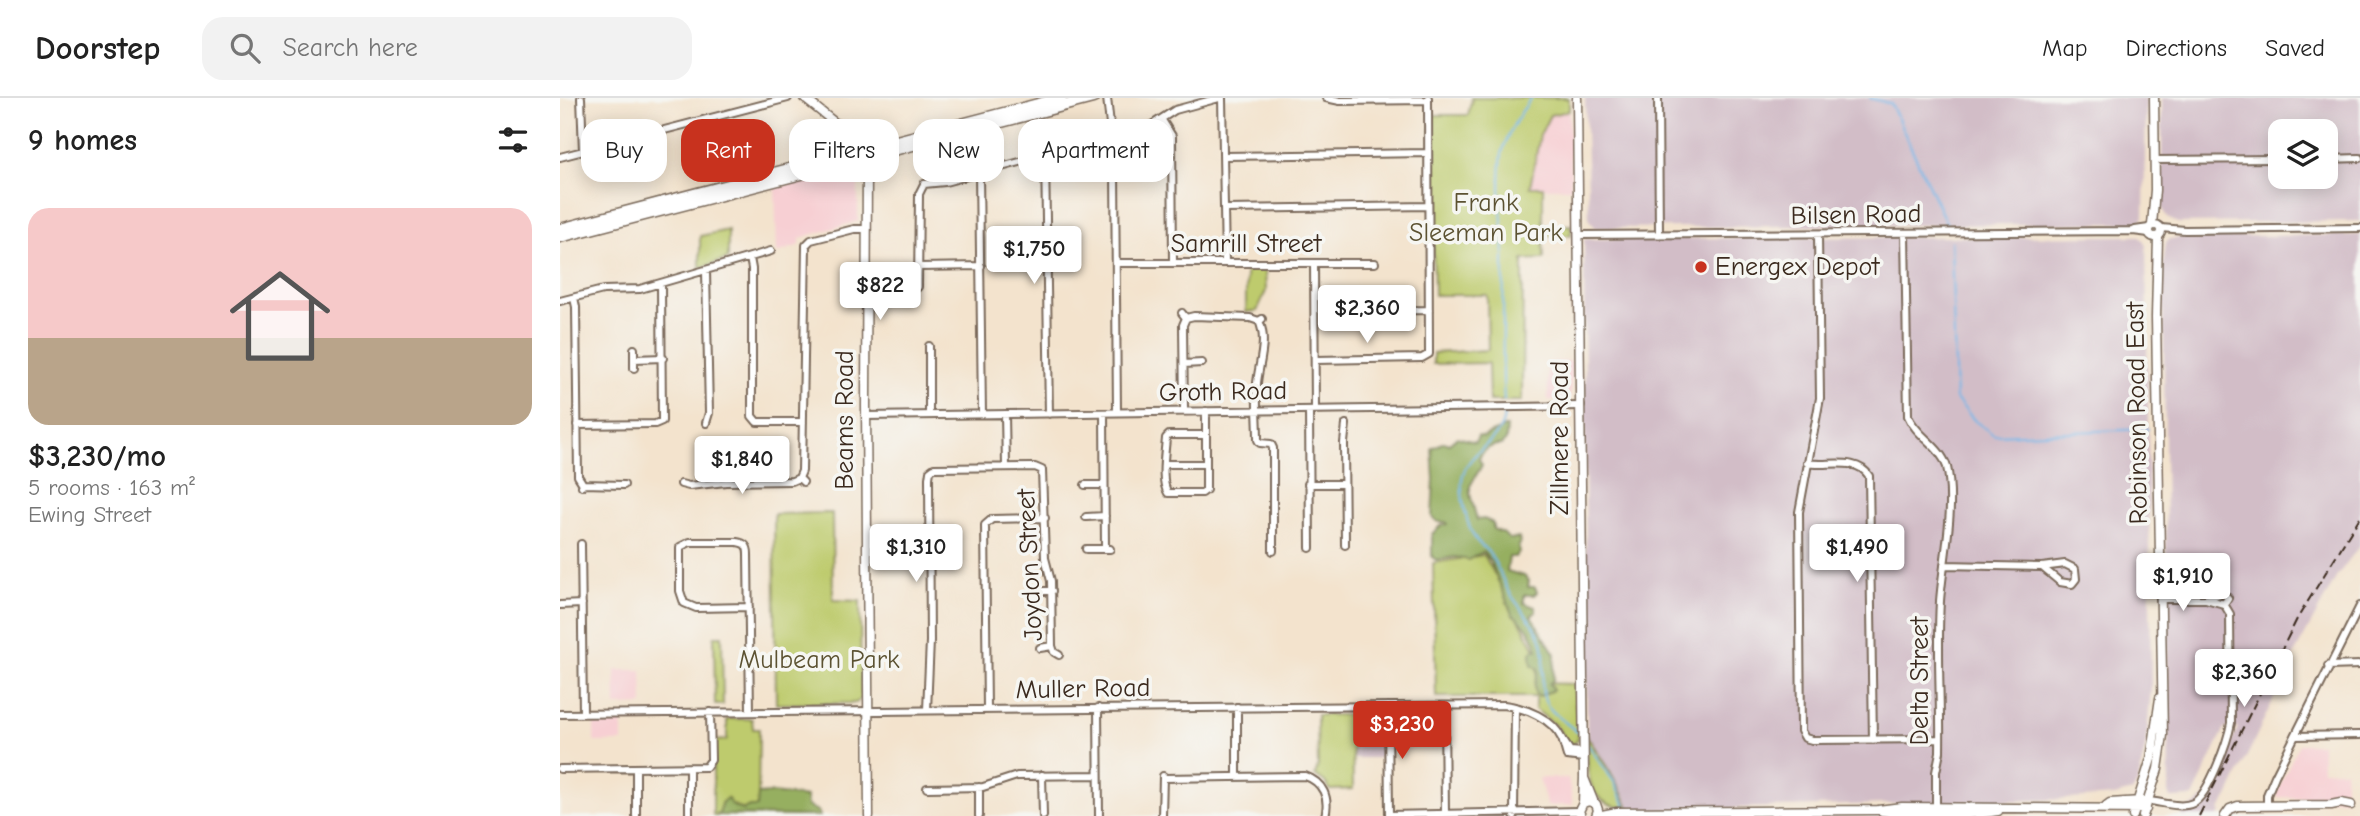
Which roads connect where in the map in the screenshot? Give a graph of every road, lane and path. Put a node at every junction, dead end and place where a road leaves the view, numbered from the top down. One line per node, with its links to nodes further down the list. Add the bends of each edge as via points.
1 (581, 98): 13 (street)
2 (788, 98): 17 (street)
3 (804, 98): 14 (main road)
4 (1061, 98): 18 (highway)
5 (1093, 98): 19 (highway)
6 (1107, 98): 15 (street)
7 (1220, 98): 16 (street, via 1175,110); 22 (street)
8 (1326, 98): 12 (street)
9 (1577, 98): 44 (main road, Zillmere Road)
10 (1658, 98): 45 (street)
11 (2154, 98): 27 (main road, Robinson Road East)
12 (1428, 99): 21 (street)
13 (582, 119)
14 (828, 119)
15 (1110, 119)
16 (1163, 119)
17 (667, 129)
18 (899, 144)
19 (899, 145)
20 (581, 152): 23 (street)
21 (1427, 153): 22 (street); 36 (street)
22 (1224, 156): 37 (street)
23 (560, 157)
24 (2360, 158): 26 (street)
25 (2268, 159): 27 (street)
26 (2338, 159)
27 (2155, 160): 41 (main road, Robinson Road East)
28 (789, 169): 39 (highway)
29 (789, 177): 46 (highway)
30 (865, 182): 40 (main road, Beams Road)
31 (945, 182): 55 (street, via 924,184 919,194)
32 (979, 182): 54 (street)
33 (1045, 182): 80 (street)
34 (1115, 182): 51 (street)
35 (1172, 182): 49 (street)
36 (1428, 206): 37 (street); 61 (street)
37 (1225, 209): 50 (street)
38 (2360, 228): 41 (street, Bilsen Road)
39 (560, 229)
40 (865, 229): 58 (main road, Beams Road); 83 (street, via 807,242)
41 (2155, 231): 42 (street, Bilsen Road); 110 (main road, Robinson Road East)
42 (1905, 233): 43 (street, Bilsen Road); 106 (street, Delta Street, via 1908,412 1947,467)
43 (1818, 234): 45 (street, Bilsen Road); 88 (street, via 1820,398)
44 (1580, 235): 45 (street, Bilsen Road); 71 (main road, Zillmere Road)
45 (1659, 235)
46 (560, 237)
47 (771, 251): 48 (street)
48 (750, 258): 56 (street); 83 (street, via 752,418)
49 (1173, 262): 50 (street, Samrill Street); 51 (street, Samrill Street)
50 (1225, 262): 52 (street, Samrill Street)
51 (1116, 263): 76 (street)
52 (1314, 263): 53 (street, Samrill Street); 67 (street)
53 (1375, 263)
54 (981, 266): 55 (street); 78 (street)
55 (919, 267): 58 (street, via 916,290)
56 (706, 271): 57 (street); 84 (street)
57 (661, 284): 59 (street); 65 (street)
58 (865, 292): 82 (main road, Beams Road)
59 (574, 298): 60 (street); 86 (street)
60 (560, 301)
61 (1429, 310): 62 (street); 67 (street, via 1428,355 1422,358)
62 (1370, 311)
63 (929, 346): 81 (street)
64 (634, 349): 66 (street)
65 (663, 358): 66 (street); 86 (street, via 661,422)
66 (634, 359): 70 (street)
67 (1316, 360): 73 (street)
68 (1202, 363): 69 (street)
69 (1184, 364): 72 (street, via 1184,316 1260,320); 74 (street)
70 (634, 368)
71 (1581, 406): 73 (street, Groth Road); 139 (main road, Zillmere Road)
72 (1258, 410): 73 (street, Groth Road); 75 (street, Groth Road); 105 (street, via 1259,442 1272,446)
73 (1312, 410): 93 (street)
74 (1184, 411): 75 (street, Groth Road); 76 (street, Groth Road)
75 (1206, 411): 87 (street)
76 (1117, 412): 77 (street, Groth Road)
77 (1104, 413): 80 (street, Groth Road); 97 (street)
78 (982, 414): 79 (street, Groth Road); 81 (street, Groth Road)
79 (1005, 414): 80 (street, Groth Road); 91 (street)
80 (1049, 414)
81 (929, 415): 82 (street, Groth Road)
82 (866, 416): 129 (main road, Beams Road)
83 (803, 422): 92 (street, via 801,480)
84 (706, 423)
85 (1346, 424): 94 (street)
86 (578, 425): 95 (street, via 582,486)
87 (1205, 435): 89 (street, via 1167,436); 90 (street)
88 (1808, 463): 138 (street, via 1855,464 1869,476); 138 (street, via 1799,512 1801,731 1810,740)
89 (1165, 464): 90 (street); 90 (street, via 1164,488 1171,494 1204,492)
90 (1205, 464)
91 (1006, 467): 100 (street, Joydon Street, via 1042,470); 130 (street, via 932,469 929,478)
92 (681, 484)
93 (1308, 484): 94 (street); 103 (street)
94 (1344, 484): 102 (street)
95 (624, 485)
96 (1085, 485): 97 (street)
97 (1104, 485): 98 (street)
98 (1105, 516): 99 (street); 104 (street, via 1108,549)
99 (1086, 517)
100 (1045, 518): 109 (street, Joydon Street, via 1045,558); 128 (street, via 992,519 985,524)
101 (580, 544): 112 (street)
102 (1345, 545)
103 (1310, 548)
104 (1086, 549)
105 (1273, 551)
106 (1944, 565): 107 (street); 137 (street, Delta Street)
107 (2042, 567): 107 (street, via 2071,565 2076,579 2067,585)
108 (1039, 591): 109 (street)
109 (1052, 591): 117 (street, Joydon Street)
110 (2160, 599): 111 (street); 122 (main road, Robinson Road East)
111 (2206, 599): 113 (street); 113 (street, via 2225,593)
112 (582, 604): 114 (street); 134 (street)
113 (2224, 604): 154 (street, via 2230,618 2230,732 2195,802)
114 (560, 605)
115 (2360, 606): 121 (street)
116 (749, 607): 116 (street, via 744,544 682,545 680,595 687,606); 132 (street)
117 (1052, 646): 118 (street); 119 (street, Joydon Street)
118 (1040, 648)
119 (1059, 655)
120 (2360, 665): 121 (street)
121 (2328, 666): 136 (street)
122 (2161, 695): 153 (main road, Robinson Road East, via 2151,759); 154 (main road, Robinson Road East, via 2162,751)
123 (1388, 706): 124 (street, Muller Road); 125 (street, Muller Road); 169 (street)
124 (1444, 706): 126 (street, Muller Road); 159 (street)
125 (1237, 707): 127 (street, Muller Road); 145 (street)
126 (1515, 707): 139 (street, Muller Road, via 1536,715 1555,730 1567,755); 160 (street)
127 (1098, 708): 128 (street, Muller Road); 144 (street)
128 (987, 709): 130 (street, Muller Road)
129 (868, 710): 130 (street, Muller Road); 132 (street, Muller Road); 163 (main road, Beams Road)
130 (927, 710)
131 (710, 712): 132 (street, Muller Road); 134 (street, Muller Road); 141 (street, via 709,765)
132 (750, 712)
133 (560, 714): 134 (street, Muller Road)
134 (583, 714)
135 (2360, 735): 136 (street)
136 (2294, 736): 150 (street, via 2268,792)
137 (1940, 738): 138 (street); 157 (street, Delta Street)
138 (1873, 740)
139 (1583, 755): 146 (main road, Zillmere Road)
140 (636, 768): 141 (street); 142 (street); 161 (street)
141 (689, 768): 162 (street)
142 (560, 769)
143 (1042, 775): 144 (street); 147 (street); 165 (street)
144 (1098, 775): 166 (street)
145 (1237, 776): 167 (street, via 1163,776); 168 (street, via 1313,779 1326,797)
146 (1584, 778): 149 (main road, Zillmere Road); 155 (main road, Zillmere Road)
147 (979, 787): 148 (street); 164 (street)
148 (927, 788)
149 (1595, 803): 155 (main road); 156 (main road); 170 (main road, Zillmere Road)
150 (2267, 805): 151 (main road); 171 (main road, via 2232,807)
151 (2356, 805)
152 (2103, 807): 153 (main road, via 2110,803); 157 (main road); 158 (main road)
153 (2136, 809): 154 (main road); 158 (main road)
154 (2146, 809)
155 (1581, 810): 160 (street)
156 (1617, 812): 157 (main road); 170 (main road)
157 (1936, 812)
158 (2121, 812)
159 (1445, 815): 160 (street); 169 (street)
160 (1514, 815)
161 (636, 816)
162 (689, 816)
163 (869, 816)
164 (979, 816)
165 (1043, 816)
166 (1098, 816)
167 (1162, 816)
168 (1325, 816)
169 (1389, 816)
170 (1597, 816)
171 (2225, 816)

